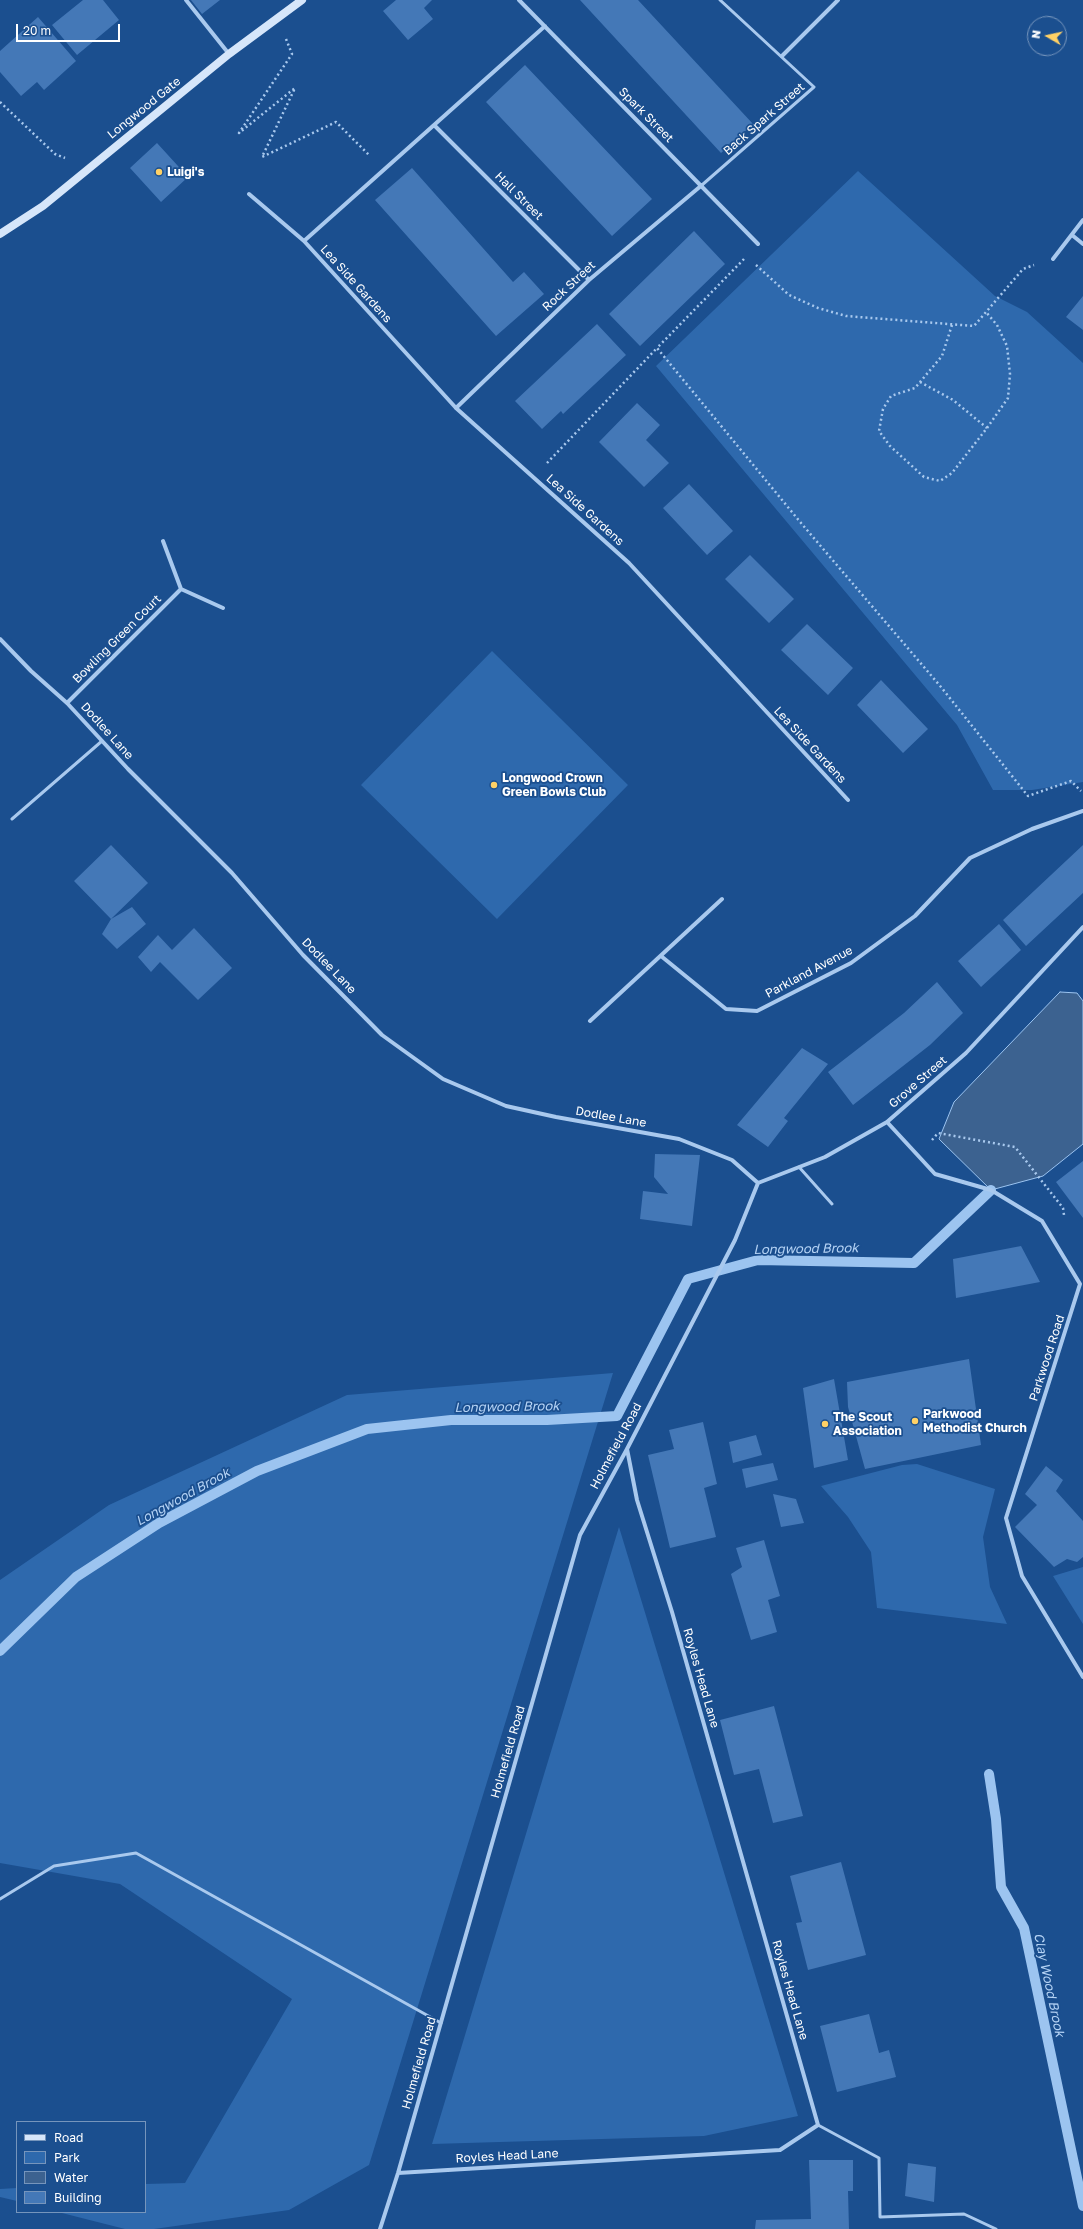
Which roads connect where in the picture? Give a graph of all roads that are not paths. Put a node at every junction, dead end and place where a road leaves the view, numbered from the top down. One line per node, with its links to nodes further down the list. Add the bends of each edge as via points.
1 (186, 0): 7 (street)
2 (302, 0): 7 (street, Longwood Gate)
3 (519, 0): 6 (street, Spark Street)
4 (720, 0): 8 (lane, Back Spark Street)
5 (838, 0): 8 (street)
6 (545, 26): 9 (street, Lea Side Gardens); 10 (street, Spark Street)
7 (229, 54): 13 (street, Longwood Gate, via 43,206)
8 (782, 56): 10 (lane, Back Spark Street, via 814,87)
9 (435, 126): 15 (street, Lea Side Gardens); 19 (street, Hall Street)
10 (702, 185): 16 (street, Spark Street); 19 (street, Rock Street)
11 (249, 194): 15 (street, Lea Side Gardens)
12 (1083, 220): 14 (street)
13 (0, 234)
14 (1072, 235): 17 (street); 18 (street)
15 (304, 241): 20 (street, Lea Side Gardens)
16 (758, 244)
17 (1083, 244)
18 (1053, 259)
19 (588, 280): 20 (street, Rock Street)
20 (456, 408): 27 (street, Lea Side Gardens, via 629,563)
21 (163, 541): 22 (street)
22 (181, 589): 23 (street); 25 (street, Bowling Green Court)
23 (223, 608)
24 (0, 639): 25 (street, Dodlee Lane, via 31,671)
25 (67, 702): 26 (street, Dodlee Lane)
26 (102, 741): 29 (lane); 36 (street, Dodlee Lane, via 232,873 303,956 382,1035 443,1079 506,1106 679,1139 732,1160)
27 (848, 800)
28 (1083, 811): 32 (street, Parkland Avenue, via 1032,829 970,858 915,916 851,963 757,1011 726,1009)
29 (12, 820)
30 (722, 899): 32 (street)
31 (1083, 927): 34 (street, Grove Street, via 966,1053)
32 (661, 956): 33 (street)
33 (590, 1021)
34 (887, 1122): 35 (street, Grove Street, via 825,1157); 38 (street, Parkwood Road, via 935,1174 991,1190 1042,1221)
35 (799, 1167): 36 (street, Grove Street); 37 (lane)
36 (758, 1183): 39 (street, Holmefield Road, via 735,1240)
37 (832, 1204)
38 (1082, 1284): 40 (street, Parkwood Road, via 1006,1518 1022,1576)
39 (627, 1449): 42 (street, Holmefield Road, via 580,1534); 43 (street, Royles Head Lane, via 637,1500 672,1612)
40 (1083, 1677)
41 (0, 1899): 42 (lane, via 54,1866 136,1853)
42 (441, 2023): 44 (street, Holmefield Road)
43 (818, 2125): 44 (street, Royles Head Lane, via 780,2150); 46 (lane, via 879,2158 880,2217 964,2214)
44 (398, 2173): 45 (street, Holmefield Road)
45 (380, 2229)
46 (996, 2229)

